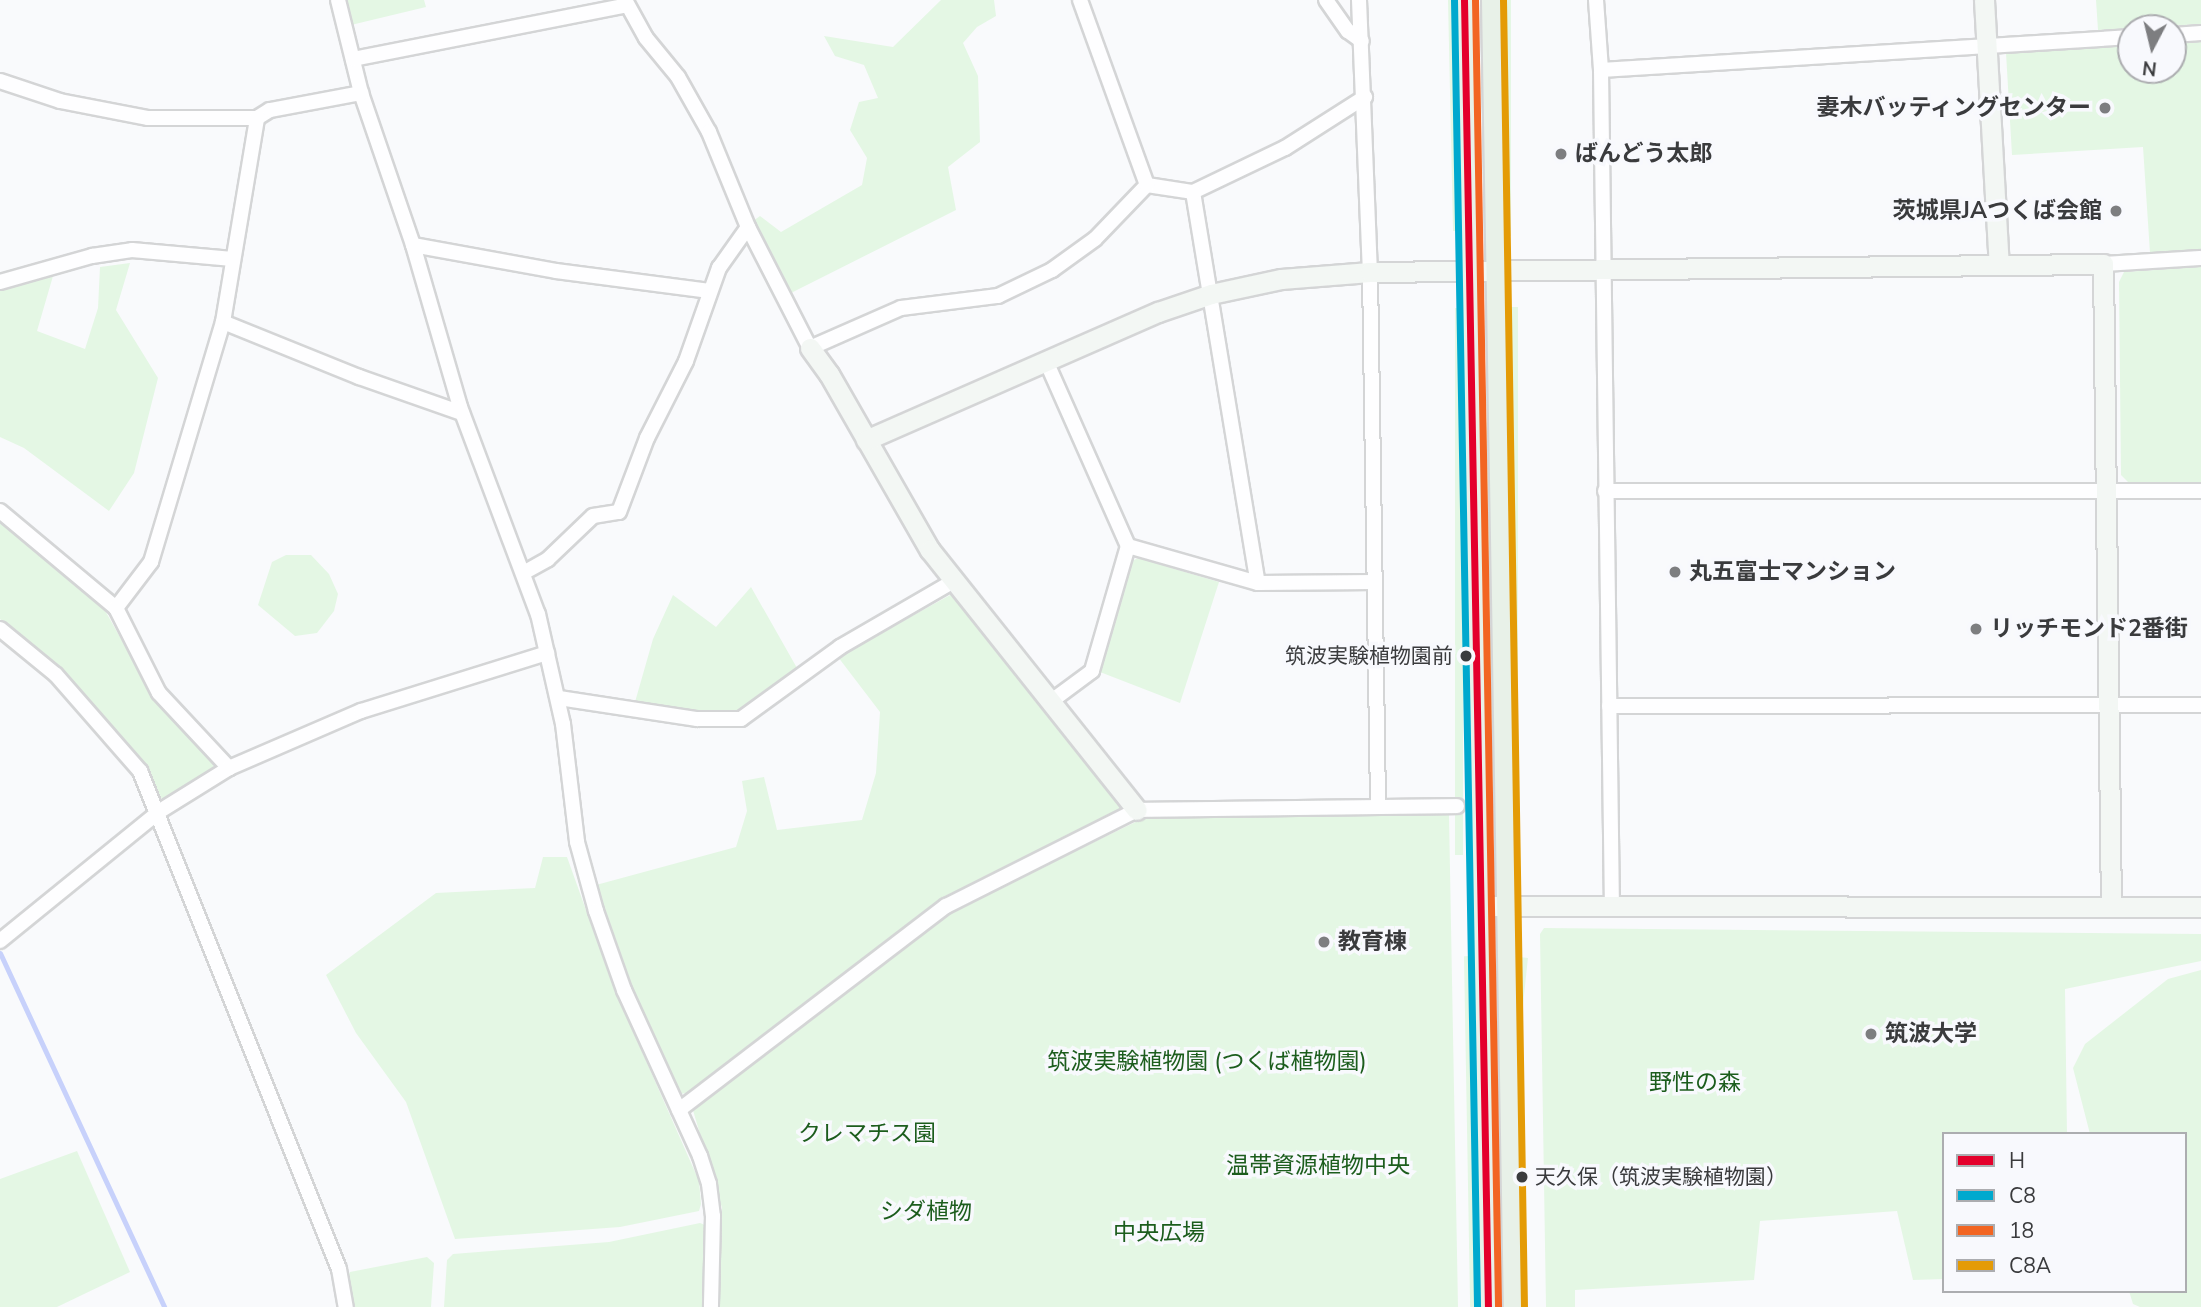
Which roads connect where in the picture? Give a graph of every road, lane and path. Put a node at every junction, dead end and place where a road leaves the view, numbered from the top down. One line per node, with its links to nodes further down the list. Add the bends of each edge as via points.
1 (338, 0): 13 (street)
2 (1080, 0): 19 (street)
3 (1326, 0): 11 (street, via 1348,31)
4 (1359, 0): 11 (street)
5 (1464, 0): 30 (main road)
6 (1492, 0): 28 (main road)
7 (1596, 0): 14 (street)
8 (1984, 0): 12 (street)
9 (626, 2): 13 (street); 21 (street, via 708,130)
10 (2117, 38): 12 (street)
11 (1362, 41): 17 (street)
12 (1987, 46): 14 (street); 26 (street)
13 (353, 60): 16 (street)
14 (1601, 70): 27 (street)
15 (0, 81): 18 (street, via 60,101 149,118)
16 (361, 93): 18 (street, via 270,110); 22 (street)
17 (1366, 97): 20 (street, via 1285,148); 29 (street)
18 (257, 118): 24 (street)
19 (1147, 185): 20 (street); 35 (street, via 1095,239 1041,276 998,296 901,308)
20 (1193, 192): 33 (street)
21 (748, 227): 32 (street); 35 (street)
22 (413, 245): 32 (street, via 556,271); 37 (street)
23 (2201, 258): 25 (street)
24 (233, 259): 31 (street, via 132,250 92,256); 34 (street)
25 (2103, 264): 26 (street); 40 (street)
26 (1999, 265): 27 (street)
27 (1603, 270): 28 (street); 39 (street)
28 (1500, 271): 30 (street); 62 (main road)
29 (1370, 272): 30 (street); 33 (street, via 1282,279); 46 (street)
30 (1470, 272): 61 (main road)
31 (0, 282)
32 (709, 290): 44 (street, via 708,306 686,361 647,438 619,512 593,516 548,559)
33 (1211, 294): 36 (street); 47 (street)
34 (223, 322): 37 (street); 48 (street, via 151,562)
35 (810, 348): 38 (street)
36 (1046, 361): 38 (street); 43 (street)
37 (462, 413): 44 (street)
38 (866, 440): 45 (street, via 908,516)
39 (1605, 491): 40 (street); 55 (street)
40 (2105, 491): 41 (street); 53 (street)
41 (2201, 491)
42 (0, 512): 48 (street)
43 (1128, 546): 47 (street); 52 (street, via 1092,671)
44 (525, 572): 50 (street)
45 (954, 581): 51 (street, via 840,647 741,719 697,719); 52 (street)
46 (1375, 582): 47 (street); 57 (street)
47 (1258, 583)
48 (116, 608): 56 (street, via 159,692)
49 (0, 629): 60 (street, via 57,675 109,732 140,771)
50 (547, 653): 51 (street); 56 (street, via 361,711)
51 (559, 698): 67 (street, via 577,842 596,911 624,990)
52 (1053, 701): 59 (street)
53 (2108, 705): 54 (street); 55 (street); 64 (street)
54 (2201, 705)
55 (1609, 706): 63 (street)
56 (229, 768): 60 (street)
57 (1378, 805): 58 (street); 59 (street)
58 (1457, 806)
59 (1137, 810): 67 (street, via 946,906)
60 (160, 811): 66 (street); 68 (street, via 339,1269)
61 (1481, 906): 62 (street); 70 (main road)
62 (1507, 906): 63 (street); 71 (main road)
63 (1612, 906): 64 (street)
64 (2110, 907): 65 (street)
65 (2201, 907)
66 (2, 939)
67 (679, 1110): 69 (street, via 709,1184 713,1216)
68 (346, 1307)
69 (710, 1307)
70 (1488, 1307)
71 (1514, 1307)

